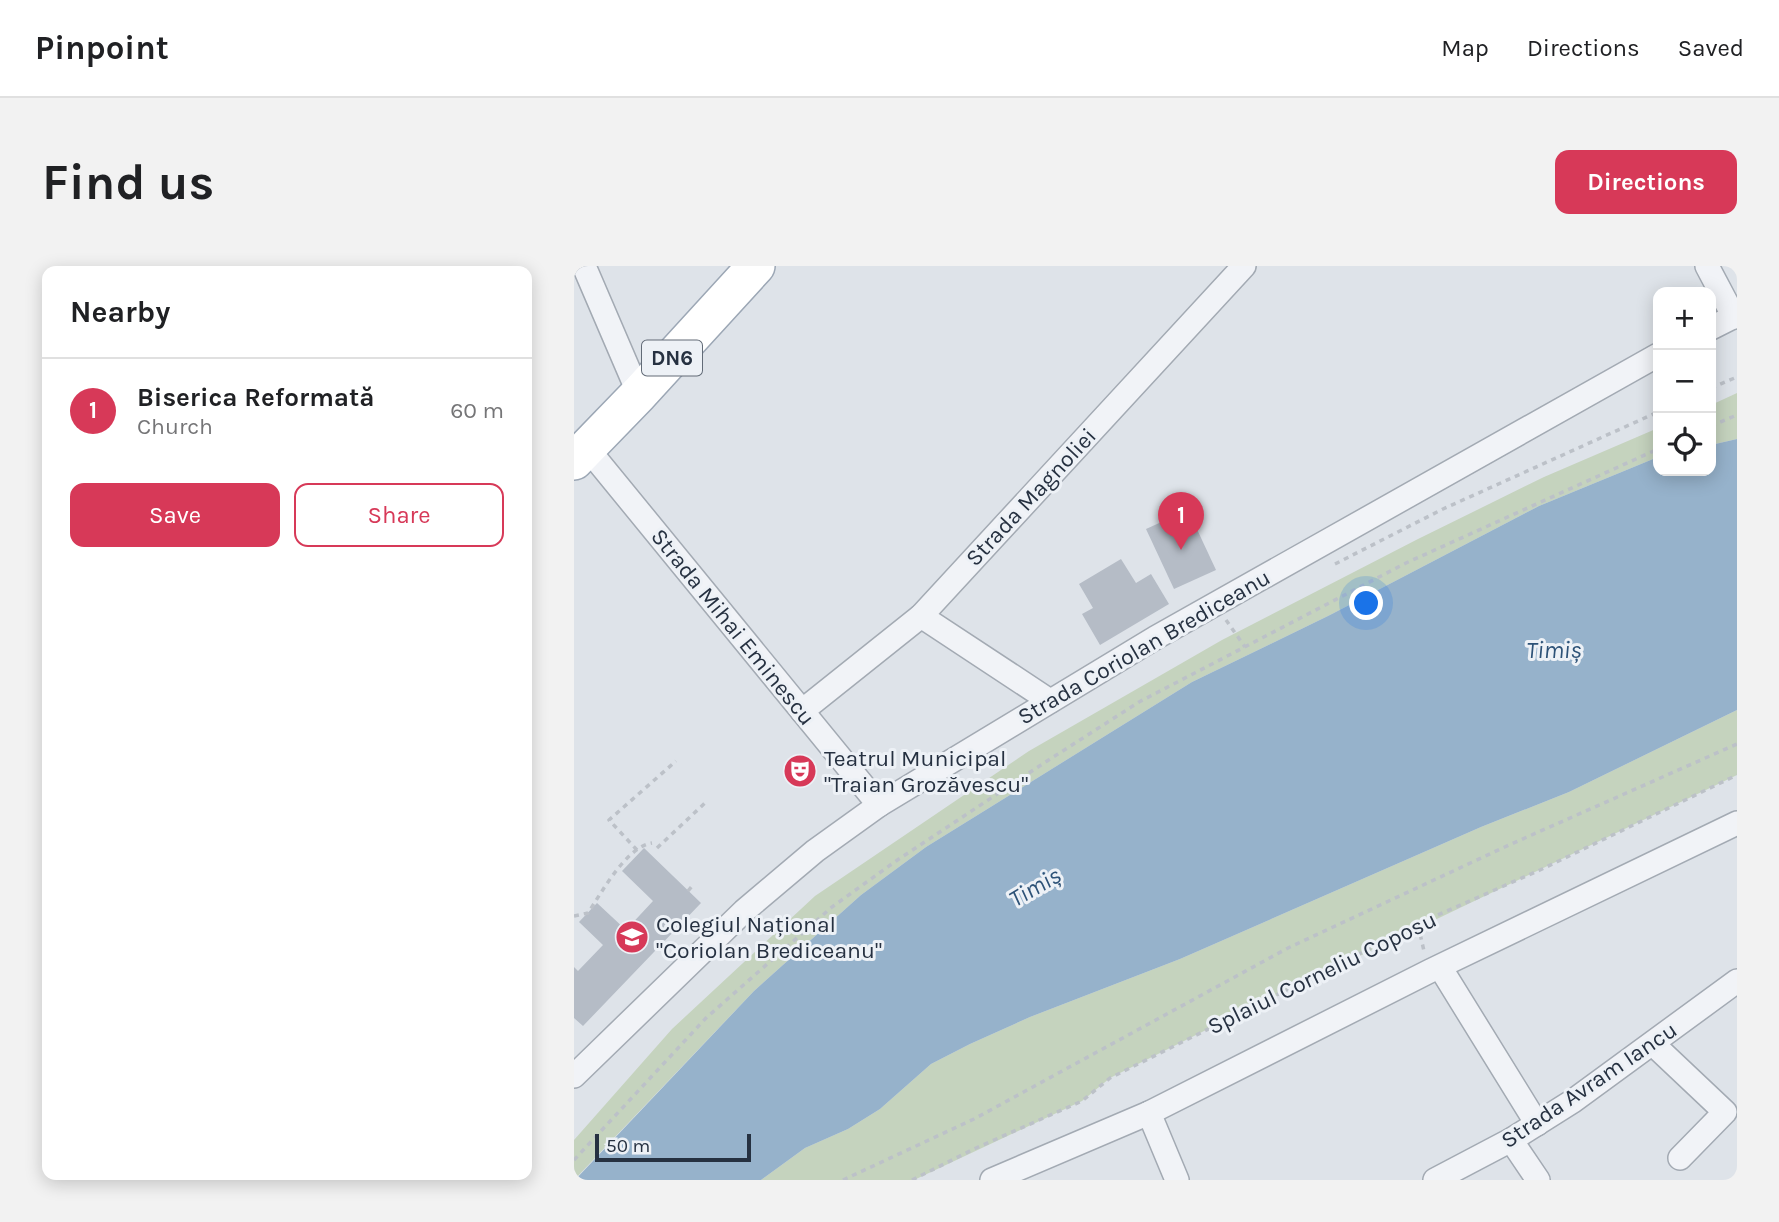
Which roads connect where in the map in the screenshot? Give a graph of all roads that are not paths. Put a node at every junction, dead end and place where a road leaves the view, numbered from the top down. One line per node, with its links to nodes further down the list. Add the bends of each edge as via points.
1 (584, 266): 8 (street)
2 (755, 266): 8 (main road, DN6)
3 (1244, 266): 10 (street, Strada Magnoliei)
4 (1707, 266): 5 (street)
5 (1735, 316): 6 (street)
6 (1716, 326)
7 (1653, 358): 11 (street, Strada Coriolan Brediceanu)
8 (639, 394): 9 (main road, DN6)
9 (580, 454): 12 (street, Strada Mihai Eminescu)
10 (922, 616): 11 (street); 12 (street, Strada Magnoliei)
11 (1050, 701): 13 (street, Strada Coriolan Brediceanu)
12 (802, 711): 13 (street, Strada Mihai Eminescu)
13 (879, 805): 18 (street, Strada Coriolan Brediceanu, via 744,911)
14 (1737, 823): 15 (street, Splaiul Corneliu Coposu)
15 (1432, 960): 19 (street, Splaiul Corneliu Coposu); 20 (street)
16 (1737, 981): 17 (street, Strada Avram Iancu)
17 (1653, 1044): 20 (street, Strada Avram Iancu); 22 (street, via 1725,1112)
18 (574, 1076)
19 (1149, 1113): 23 (street, Splaiul Corneliu Coposu); 24 (street)
20 (1537, 1124): 21 (street, Strada Avram Iancu)
21 (1511, 1140): 25 (street, Strada Avram Iancu); 26 (street)
22 (1680, 1158)
23 (992, 1180)
24 (1177, 1180)
25 (1434, 1180)
26 (1538, 1180)

